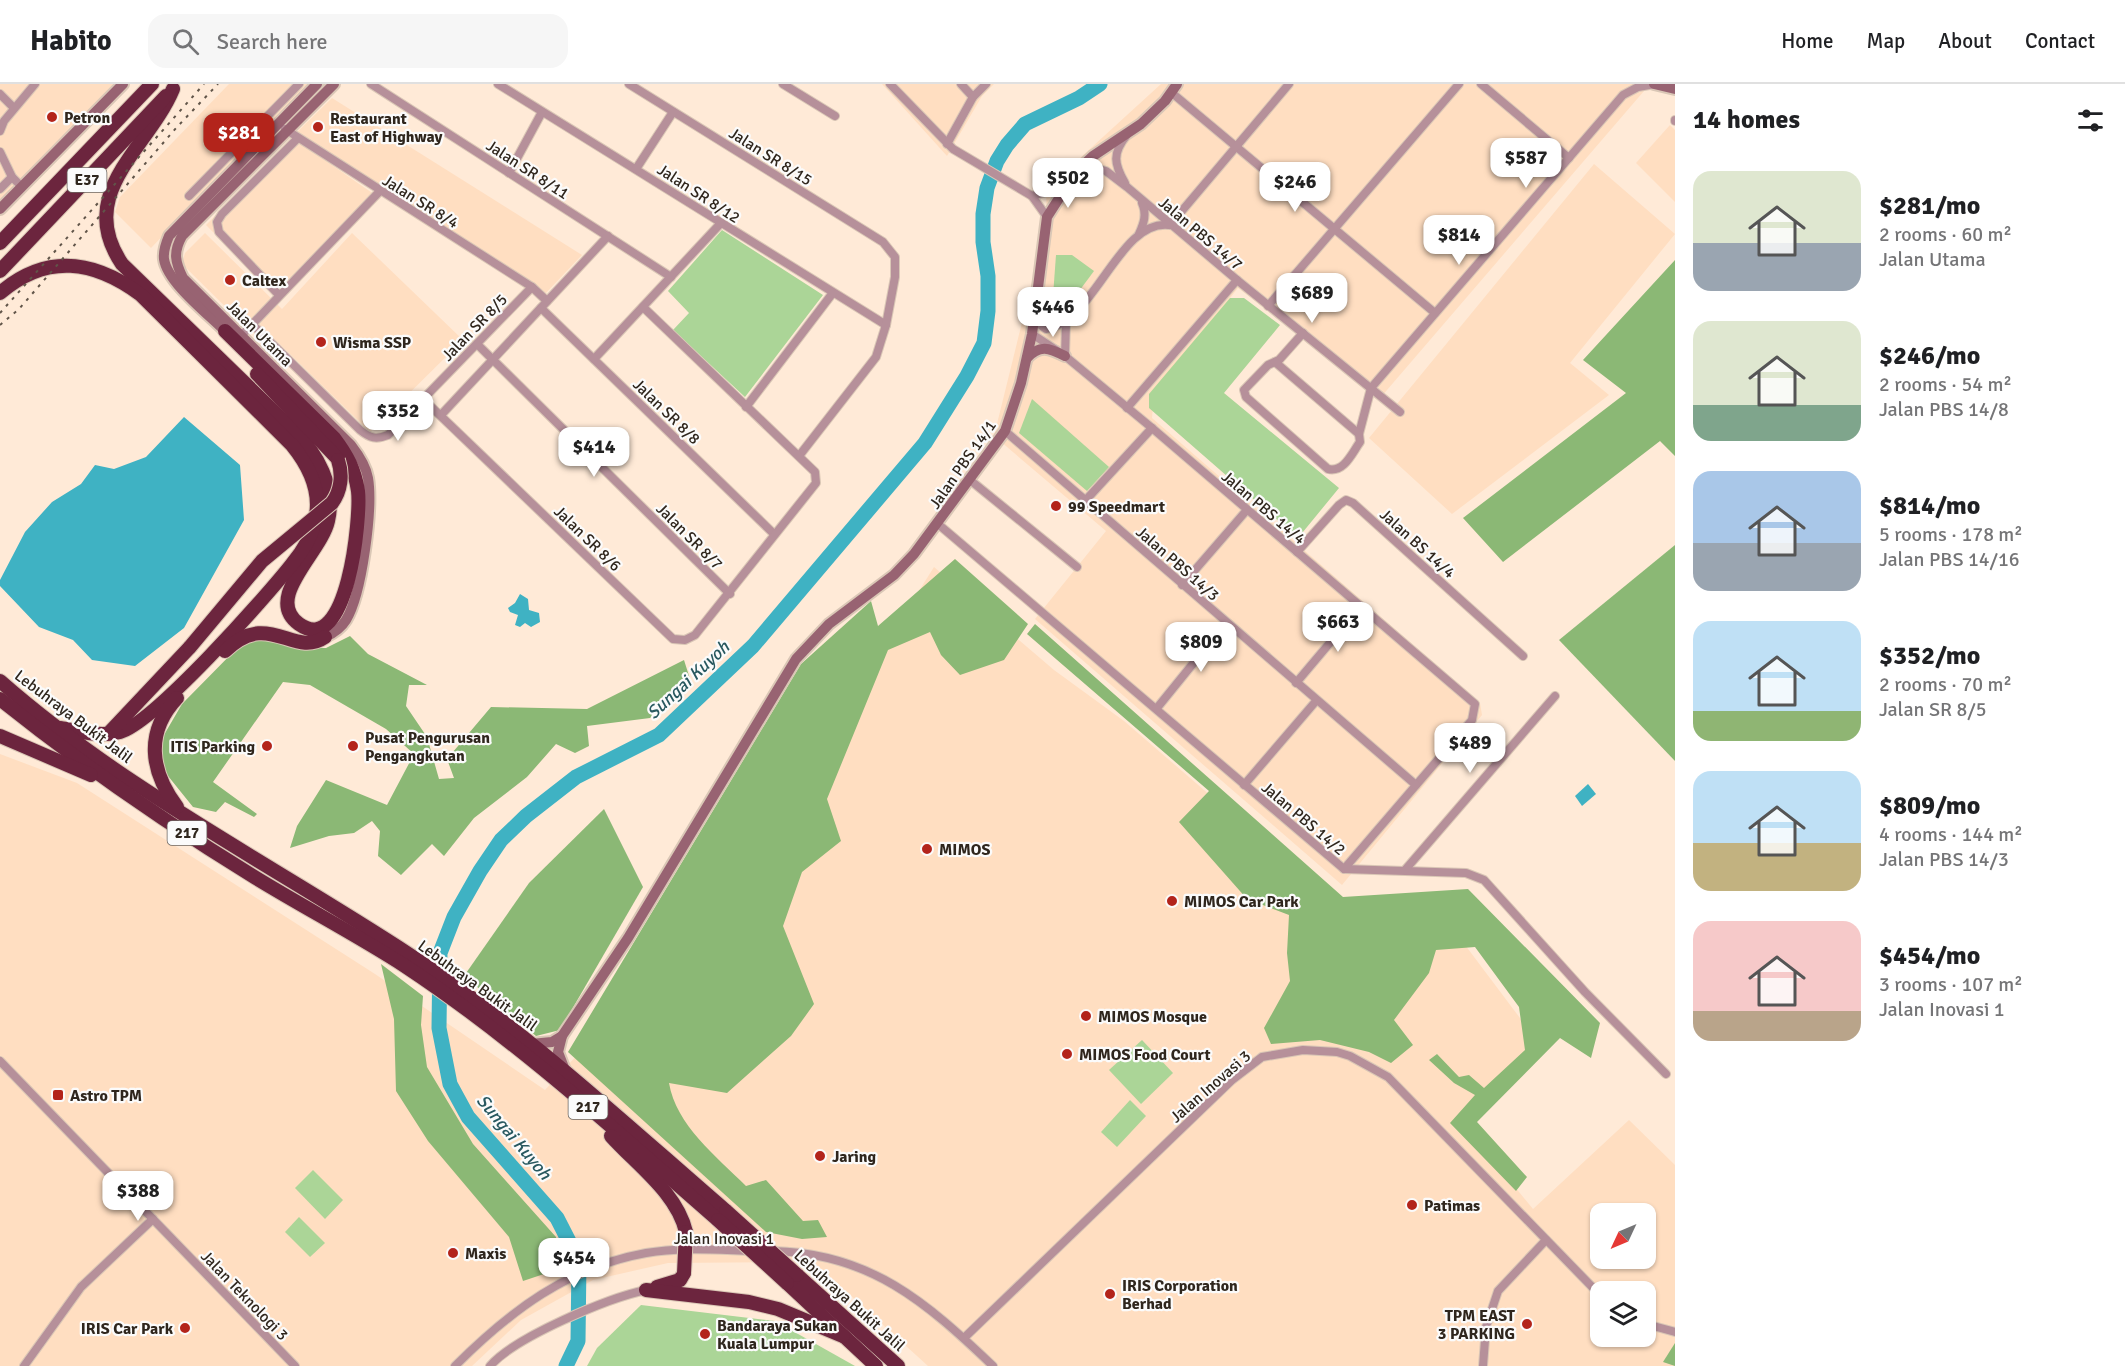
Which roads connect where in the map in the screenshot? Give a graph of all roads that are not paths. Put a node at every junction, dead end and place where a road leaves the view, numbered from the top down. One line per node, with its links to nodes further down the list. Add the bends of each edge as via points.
1 (35, 84): 25 (street)
2 (123, 84): 41 (street)
3 (152, 84): 57 (highway, E37)
4 (299, 84): 40 (street)
5 (317, 84): 30 (street, Jalan Utama)
6 (334, 84): 30 (street, Jalan Utama)
7 (371, 84): 38 (street, Jalan SR 8/11)
8 (498, 84): 26 (street, Jalan SR 8/12)
9 (629, 84): 27 (street, Jalan SR 8/15)
10 (783, 84): 28 (street)
11 (890, 84): 32 (street)
12 (961, 84): 24 (street)
13 (986, 84): 24 (street)
14 (1289, 84): 33 (street)
15 (1459, 84): 54 (street)
16 (1481, 84): 35 (street)
17 (1624, 84): 23 (street)
18 (1654, 84): 21 (street); 23 (street)
19 (175, 86): 58 (highway, E37); 74 (highway, via 159,118 113,182 107,208 110,240 122,264 294,430 315,456 327,489 328,519 322,540 289,587 286,599 290,613 300,624 322,626 333,619 341,605 355,542 359,497 352,469 334,438)
20 (1175, 88): 31 (street, Jalan PBS 14/1); 33 (street)
21 (1675, 89)
22 (0, 94): 25 (street)
23 (1623, 95): 35 (street)
24 (973, 97): 32 (street)
25 (14, 108): 29 (street)
26 (543, 112): 36 (street, Jalan SR 8/12); 38 (street)
27 (674, 112): 36 (street); 73 (street, Jalan SR 8/15, via 883,242 895,257)
28 (835, 116)
29 (0, 131)
30 (289, 131): 42 (street, Jalan Utama); 46 (street, Jalan SR 8/4); 64 (street, via 217,222 219,232); 77 (street, Jalan Utama, via 182,236 177,246 176,264 183,278)
31 (1129, 133): 37 (street, Jalan PBS 14/1); 44 (street, Jalan PBS 14/7, via 1115,155 1115,166)
32 (950, 147): 47 (street)
33 (1236, 147): 53 (street); 54 (street)
34 (0, 152): 39 (street)
35 (1569, 158): 69 (street)
36 (636, 169): 52 (street, Jalan SR 8/12)
37 (1076, 171): 43 (street, Jalan PBS 14/1); 44 (street, Jalan PBS 14/7, via 1092,167 1106,171)
38 (509, 172): 56 (street, Jalan SR 8/11)
39 (12, 177): 41 (street); 45 (street)
40 (208, 177): 42 (street); 48 (street)
41 (22, 187): 50 (street)
42 (218, 187): 74 (street, Jalan Utama, via 169,236 164,258 172,279)
43 (1064, 187): 47 (street); 51 (street, Jalan PBS 14/1)
44 (1127, 187): 49 (street, Jalan PBS 14/7)
45 (0, 189)
46 (380, 191): 61 (street, Jalan SR 8/4); 64 (street)
47 (1029, 194): 51 (street)
48 (189, 196)
49 (1141, 199): 53 (street, Jalan PBS 14/7); 55 (street, via 1145,210)
50 (0, 209)
51 (1047, 217): 70 (street, Jalan PBS 14/1)
52 (721, 223): 59 (street); 63 (street, Jalan SR 8/12)
53 (1170, 225): 55 (street, via 1160,224); 60 (street, Jalan PBS 14/7)
54 (1334, 229): 66 (street); 69 (street)
55 (1138, 235): 71 (street)
56 (608, 236): 59 (street, Jalan SR 8/11); 65 (street)
57 (0, 243)
58 (0, 271)
59 (671, 277): 67 (street)
60 (1236, 280): 66 (street, Jalan PBS 14/7); 87 (street)
61 (532, 287): 65 (street, Jalan SR 8/4); 78 (street, Jalan SR 8/5)
62 (0, 293): 100 (highway, via 25,275 58,265 115,279 141,296 275,427 308,467 317,510 306,543)
63 (832, 294): 73 (street, Jalan SR 8/12); 86 (street)
64 (279, 295): 72 (street)
65 (547, 301): 68 (street)
66 (1269, 306): 75 (street, Jalan PBS 14/7)
67 (643, 307): 81 (street); 86 (street)
68 (541, 308): 81 (street, Jalan SR 8/8); 82 (street)
69 (1435, 313): 84 (street)
70 (1035, 321): 71 (street, via 1046,329); 76 (street, Jalan PBS 14/1)
71 (1066, 322): 79 (street)
72 (252, 324): 77 (street); 85 (street, Jalan SR 8/5, via 369,437 379,439 388,435)
73 (886, 325): 93 (street, via 876,357)
74 (225, 331): 115 (highway, bridge, via 246,362 329,447 338,460 338,493 332,503 262,561 190,647)
75 (1303, 333): 83 (street); 84 (street, Jalan PBS 14/7)
76 (1032, 334): 79 (street, Jalan PBS 14/4); 80 (street, Jalan PBS 14/1)
77 (241, 336): 106 (street, Jalan Utama, via 351,445 368,477 368,517 359,581 348,618)
78 (477, 344): 82 (street, Jalan SR 8/7); 85 (street, Jalan SR 8/5)
79 (1065, 356): 80 (street, via 1049,348 1038,348); 87 (street, Jalan PBS 14/4)
80 (1026, 358): 91 (street, Jalan PBS 14/1)
81 (594, 359): 98 (street, Jalan SR 8/8)
82 (492, 360): 89 (street); 103 (street, Jalan SR 8/7)
83 (1275, 362): 92 (street); 92 (street, via 1248,383 1246,397 1328,469 1341,469 1360,442)
84 (1371, 388): 88 (street, Jalan PBS 14/7); 92 (street)
85 (423, 399): 89 (street, Jalan SR 8/6)
86 (746, 407): 93 (street)
87 (1127, 408): 90 (street, Jalan PBS 14/4)
88 (1400, 412)
89 (441, 415): 103 (street, Jalan SR 8/6, via 673,639 685,640 695,635)
90 (1152, 428): 95 (street); 96 (street, Jalan PBS 14/4)
91 (1005, 432): 94 (street, Jalan PBS 14/1); 95 (street, Jalan PBS 14/3)
92 (1359, 434)
93 (800, 456): 98 (street, via 815,472 816,483)
94 (969, 480): 97 (street, Jalan PBS 14/1); 101 (street)
95 (1085, 501): 102 (street, Jalan PBS 14/3)
96 (1246, 511): 99 (street, Jalan PBS 14/4); 102 (street)
97 (938, 524): 113 (street, Jalan PBS 14/2); 125 (street, Jalan PBS 14/1, via 894,575 829,624 796,659 628,938)
98 (774, 534): 103 (street)
99 (1297, 552): 104 (street, Jalan PBS 14/4); 107 (street, Jalan BS 14/4, via 1340,505 1346,500 1353,503)
100 (291, 565): 106 (highway, via 279,589 280,615 298,633); 115 (highway, via 241,622 148,715 127,729)
101 (1077, 567)
102 (1182, 585): 105 (street, Jalan PBS 14/3)
103 (730, 594)
104 (1361, 606): 109 (street); 118 (street, Jalan PBS 14/4, via 1475,704 1472,720)
105 (1226, 622): 109 (street, Jalan PBS 14/3); 113 (street)
106 (325, 637): 120 (highway, via 306,642 268,632 246,635 234,642 166,710 154,739 154,762 160,780)
107 (1523, 656)
108 (0, 681): 114 (highway, Lebuhraya Bukit Jalil / 217)
109 (1296, 683): 112 (street, Jalan PBS 14/3)
110 (1555, 696): 122 (street)
111 (0, 699): 119 (highway, Lebuhraya Bukit Jalil / 217)
112 (1316, 701): 117 (street); 118 (street, Jalan PBS 14/3)
113 (1157, 708): 117 (street, Jalan PBS 14/2)
114 (56, 727): 115 (highway); 120 (highway, Lebuhraya Bukit Jalil / 217)
115 (108, 734)
116 (0, 736): 119 (highway)
117 (1244, 785): 121 (street, Jalan PBS 14/2)
118 (1416, 785): 121 (street)
119 (120, 788): 123 (highway, Lebuhraya Bukit Jalil / 217, via 254,877)
120 (184, 815): 123 (highway, Lebuhraya Bukit Jalil / 217)
121 (1344, 869): 122 (street, Jalan PBS 14/2)
122 (1405, 870): 128 (street, Jalan PBS 14/2, via 1466,873 1484,880)
123 (406, 960): 124 (highway, Lebuhraya Bukit Jalil / 217)
124 (457, 994): 126 (highway, Lebuhraya Bukit Jalil / 217); 130 (highway, Lebuhraya Bukit Jalil / 217)
125 (562, 1036): 126 (street, via 547,1043); 129 (street, via 558,1052)
126 (531, 1044): 129 (highway, Lebuhraya Bukit Jalil / 217)
127 (0, 1061): 132 (street, Jalan Teknologi 3)
128 (1666, 1074)
129 (568, 1075): 131 (highway, Lebuhraya Bukit Jalil / 217)
130 (572, 1093): 131 (highway, Lebuhraya Bukit Jalil / 217); 136 (highway, bridge, via 673,1201 683,1219 686,1232 680,1280)
131 (722, 1215): 134 (highway, Lebuhraya Bukit Jalil / 217, bridge)
132 (153, 1219): 141 (street, via 81,1287); 142 (street, Jalan Teknologi 3)
133 (1546, 1240): 135 (street, Jalan Inovasi 3); 140 (street, Jalan Inovasi 3, via 1379,1070 1337,1052 1279,1053 1262,1057 1232,1080); 148 (street, via 1498,1291 1486,1327)
134 (792, 1279): 139 (highway, Lebuhraya Bukit Jalil / 217); 146 (highway, Lebuhraya Bukit Jalil / 217)
135 (1590, 1285)
136 (646, 1290): 139 (highway, via 749,1302 778,1309); 144 (street, via 623,1295 519,1342)
137 (1656, 1327): 138 (street)
138 (1675, 1332)
139 (843, 1336): 145 (highway, Lebuhraya Bukit Jalil / 217)
140 (964, 1338): 143 (street, Jalan Inovasi 1, via 895,1284 856,1264 789,1251 691,1250 646,1253 586,1269 536,1295); 147 (street, Jalan Inovasi 1)
141 (24, 1366)
142 (295, 1366)
143 (455, 1366)
144 (490, 1366)
145 (876, 1366)
146 (898, 1366)
147 (993, 1366)
148 (1483, 1366)

